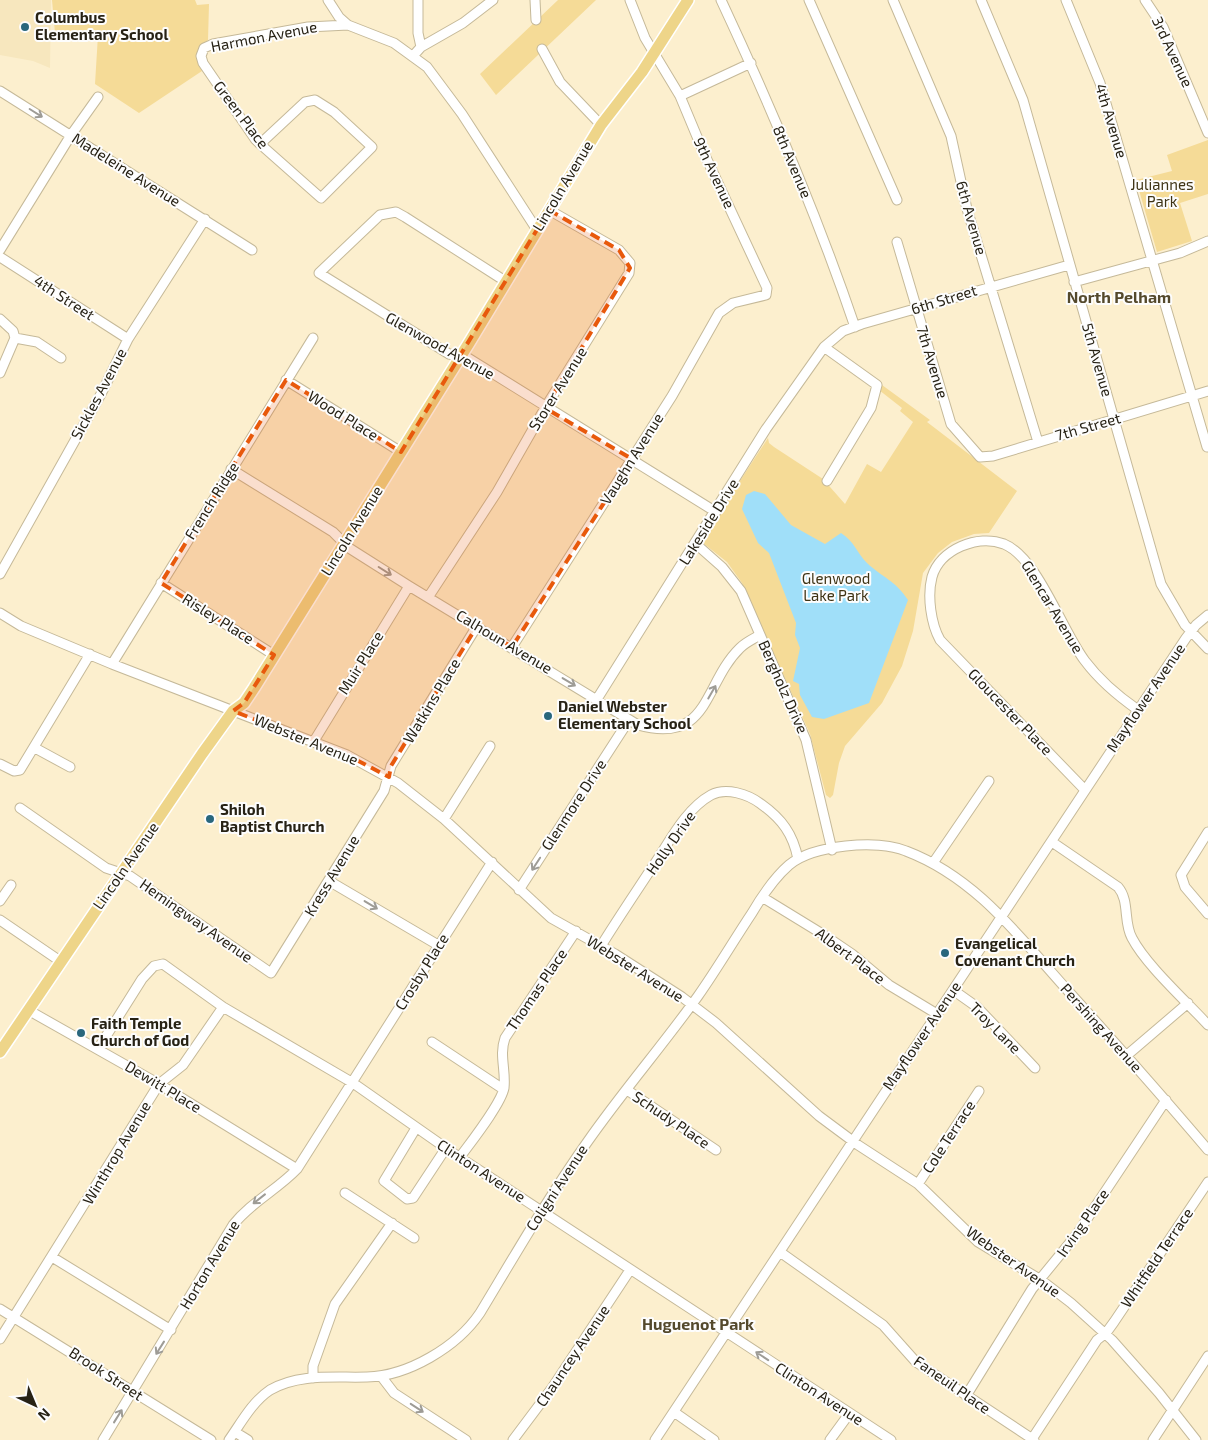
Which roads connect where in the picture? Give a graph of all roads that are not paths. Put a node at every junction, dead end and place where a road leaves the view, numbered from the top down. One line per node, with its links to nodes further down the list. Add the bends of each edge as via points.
1 (328, 0): 14 (street)
2 (418, 0): 15 (street)
3 (493, 0): 15 (street, via 463,23)
4 (535, 0): 13 (street)
5 (630, 0): 17 (street, 9th Avenue, via 637,22)
6 (688, 0): 17 (main road, Lincoln Avenue)
7 (721, 0): 19 (street, 8th Avenue)
8 (809, 0): 28 (street)
9 (893, 0): 41 (street, 6th Avenue, via 951,136 963,194)
10 (981, 0): 38 (street, 5th Avenue, via 1022,100)
11 (1066, 0): 37 (street, 4th Avenue, via 1100,83)
12 (1145, 0): 25 (street, 3rd Avenue, via 1163,27)
13 (536, 20)
14 (348, 25): 18 (street, via 394,43); 20 (street, Harmon Avenue, via 308,27 207,45 201,51)
15 (421, 47): 18 (street)
16 (542, 49): 24 (street, via 560,82)
17 (655, 53): 22 (street, 9th Avenue); 24 (main road, Lincoln Avenue)
18 (413, 56): 31 (street, via 427,67 462,114)
19 (751, 63): 22 (street); 45 (street, 8th Avenue, via 829,250)
20 (207, 70): 27 (street, Green Place)
21 (0, 91): 26 (street, Madeleine Avenue, one-way to 26)
22 (680, 96): 42 (street, 9th Avenue, via 768,288)
23 (98, 97): 26 (street)
24 (601, 125): 29 (main road, Lincoln Avenue)
25 (1208, 133)
26 (71, 135): 30 (street, Madeleine Avenue); 34 (street)
27 (260, 144): 27 (street, Green Place, via 321,198 372,146 334,112 315,100 305,102)
28 (897, 200)
29 (549, 210): 31 (main road, Lincoln Avenue); 56 (street, Storer Avenue, via 619,250 630,268 620,290)
30 (205, 220): 35 (street, Madeleine Avenue); 48 (street, Sickles Avenue)
31 (537, 230): 39 (main road, Lincoln Avenue)
32 (1208, 241): 37 (street)
33 (898, 242): 43 (street, 7th Avenue)
34 (0, 250)
35 (252, 250)
36 (0, 257): 48 (street, 4th Street)
37 (1152, 260): 40 (street); 55 (street, 4th Avenue)
38 (1069, 265): 40 (street, 5th Avenue); 41 (street, 6th Street)
39 (505, 282): 50 (main road, Lincoln Avenue); 50 (street, Glenwood Avenue, via 396,212 380,215 319,273 449,354)
40 (1074, 282): 57 (street, 5th Avenue)
41 (991, 286): 43 (street, 6th Street); 58 (street, 6th Avenue)
42 (766, 295): 62 (street, Vaughn Avenue, via 733,303 719,313)
43 (916, 308): 45 (street, 6th Street); 59 (street, 7th Avenue, via 951,424)
44 (0, 319): 46 (street, via 13,331)
45 (855, 327): 49 (street, 6th Street, via 844,331)
46 (15, 338): 51 (street, via 37,342); 52 (street)
47 (313, 338): 53 (street, French Ridge)
48 (128, 339): 68 (street, Sickles Avenue, via 101,394)
49 (824, 347): 64 (street, via 877,385 871,408); 65 (street, Lakeside Drive, via 766,429)
50 (460, 356): 56 (street, Glenwood Avenue); 61 (main road, Lincoln Avenue)
51 (61, 358)
52 (0, 373)
53 (286, 380): 61 (street, Wood Place); 63 (street, French Ridge)
54 (1208, 391): 55 (street, 7th Street)
55 (1193, 395): 57 (street, 7th Street); 60 (street, 4th Avenue)
56 (546, 408): 62 (street, Glenwood Avenue); 71 (street, Storer Avenue, via 497,492)
57 (1114, 419): 58 (street, 7th Street); 75 (street, 5th Avenue, via 1160,584)
58 (1038, 442): 59 (street, 7th Street, via 986,458 980,457)
59 (971, 447)
60 (1207, 447)
61 (400, 452): 66 (main road, Lincoln Avenue)
62 (632, 459): 65 (street, Glenwood Avenue); 78 (street, Vaughn Avenue)
63 (231, 470): 66 (street, Calhoun Avenue, via 333,532); 69 (street, French Ridge)
64 (827, 480)
65 (716, 512): 67 (street, Lakeside Drive)
66 (344, 544): 70 (street, Calhoun Avenue, one-way to 70); 81 (main road, Lincoln Avenue)
67 (696, 544): 77 (street, Bergholz Drive, via 734,581); 83 (street, Lakeside Drive)
68 (0, 574)
69 (161, 583): 81 (street, Risley Place); 82 (street, French Ridge)
70 (409, 586): 71 (street, Calhoun Avenue); 87 (street, Muir Place)
71 (429, 596): 74 (street, Calhoun Avenue)
72 (0, 613): 80 (street, Webster Avenue, via 21,626)
73 (1208, 615): 75 (street, Mayflower Avenue)
74 (477, 626): 78 (street, Calhoun Avenue); 92 (street, Watkins Place, via 391,766)
75 (1190, 632): 79 (street, 5th Avenue); 84 (street, Mayflower Avenue)
76 (936, 634): 84 (street, Glencar Avenue, via 930,596 931,579 938,567 951,553 971,542 1002,543 1027,561 1070,638 1096,674); 94 (street, Gloucester Place)
77 (760, 635): 86 (street, Calhoun Avenue, one-way to 77, via 657,730 682,725 695,717 740,648); 99 (street, Bergholz Drive, via 806,740)
78 (512, 647): 83 (street, Calhoun Avenue, one-way to 83)
79 (1208, 649)
80 (90, 654): 82 (street, Webster Avenue); 89 (street)
81 (274, 655): 85 (main road, Lincoln Avenue, via 244,703)
82 (112, 664): 85 (street, Webster Avenue)
83 (597, 699): 86 (street, Calhoun Avenue)
84 (1138, 710): 94 (street, Mayflower Avenue)
85 (233, 711): 87 (street, Webster Avenue); 103 (main road, Lincoln Avenue)
86 (629, 720): 106 (street, Glenmore Drive, one-way to 106)
87 (314, 741): 92 (street, Webster Avenue)
88 (490, 746): 96 (street)
89 (35, 748): 90 (street, via 20,770 14,771); 91 (street)
90 (0, 764)
91 (70, 767)
92 (389, 777): 96 (street, Webster Avenue); 104 (street, Kress Avenue, via 384,791)
93 (989, 781): 102 (street)
94 (1085, 790): 98 (street, Mayflower Avenue)
95 (20, 808): 103 (street, Hemingway Avenue, via 106,868)
96 (444, 820): 101 (street, Webster Avenue)
97 (1208, 832): 109 (street, via 1181,875 1185,888)
98 (1052, 842): 110 (street, Mayflower Avenue); 118 (street, via 1118,887 1124,899 1131,938 1139,951)
99 (832, 850): 100 (street, Coligni Avenue); 102 (street, Pershing Avenue, via 862,845 891,847)
100 (798, 859): 107 (street, Coligni Avenue, via 779,875); 114 (street, Holly Drive, via 787,828 767,808 742,794 712,794 680,827)
101 (492, 862): 106 (street, Webster Avenue); 113 (street, Crosby Place)
102 (933, 863): 110 (street, Pershing Avenue, via 958,877)
103 (120, 874): 115 (main road, Lincoln Avenue); 116 (street, Hemingway Avenue, via 130,876)
104 (329, 881): 113 (street, one-way to 113); 116 (street, Kress Avenue)
105 (11, 885): 108 (street)
106 (519, 890): 112 (street, Webster Avenue, via 551,918)
107 (762, 897): 119 (street, Coligni Avenue); 122 (street, Albert Place, via 824,935 889,985)
108 (0, 901)
109 (1208, 914)
110 (1001, 917): 117 (street, Mayflower Avenue); 127 (street, Pershing Avenue)
111 (0, 920): 115 (street)
112 (576, 931): 114 (street, Webster Avenue); 131 (street, Thomas Place, via 504,1038 501,1054)
113 (438, 945): 129 (street, Crosby Place)
114 (601, 946): 119 (street, Webster Avenue)
115 (60, 961): 121 (main road, Lincoln Avenue)
116 (272, 973)
117 (953, 990): 122 (street, Mayflower Avenue); 128 (street, Troy Lane, via 977,1007)
118 (1188, 1003): 123 (street); 127 (street)
119 (691, 1005): 132 (street, Coligni Avenue); 136 (street, Webster Avenue)
120 (223, 1007): 125 (street, Clinton Avenue, via 171,968 158,963 142,979); 129 (street, Clinton Avenue); 130 (street, Winthrop Avenue, via 183,1066)
121 (28, 1010): 125 (street, Dewitt Place); 126 (main road, Lincoln Avenue)
122 (937, 1014): 136 (street, Mayflower Avenue)
123 (1208, 1025)
124 (432, 1042): 131 (street)
125 (98, 1049): 130 (street, Dewitt Place)
126 (0, 1052)
127 (1126, 1056): 134 (street, Pershing Avenue)
128 (1035, 1068)
129 (353, 1083): 135 (street, Clinton Avenue); 141 (street, Horton Avenue)
130 (159, 1084): 141 (street, Dewitt Place); 149 (street, Winthrop Avenue)
131 (504, 1090): 140 (street)
132 (627, 1090): 138 (street, Schudy Place); 145 (street, Coligni Avenue)
133 (979, 1091): 143 (street, Cole Terrace)
134 (1166, 1100): 139 (street, Pershing Avenue); 151 (street, Irving Place, via 1077,1234)
135 (416, 1128): 137 (street, Clinton Avenue); 137 (street, via 384,1182 404,1197 413,1198)
136 (853, 1141): 143 (street, Webster Avenue); 148 (street, Mayflower Avenue)
137 (446, 1148): 140 (street, Clinton Avenue)
138 (716, 1150)
139 (1208, 1150)
140 (460, 1157): 145 (street, Clinton Avenue)
141 (296, 1169): 154 (street, Horton Avenue, one-way to 154, via 288,1179 241,1215)
142 (1208, 1182): 156 (street, Whitfield Terrace)
143 (918, 1184): 151 (street, Webster Avenue, via 978,1242)
144 (345, 1193): 146 (street)
145 (542, 1211): 150 (street, Clinton Avenue); 159 (street, Coligni Avenue, via 466,1331 443,1350)
146 (392, 1223): 147 (street); 160 (street, via 335,1304 313,1366)
147 (414, 1238)
148 (780, 1252): 155 (street, Mayflower Avenue); 162 (street, Faneuil Place, via 872,1316 916,1362)
149 (52, 1257): 153 (street, Winthrop Avenue); 154 (street)
150 (630, 1270): 155 (street, Clinton Avenue); 172 (street, Chauncey Avenue, via 552,1388)
151 (1041, 1280): 156 (street, Webster Avenue); 162 (street, Irving Place, via 1032,1288)
152 (0, 1309): 153 (street, Brook Street)
153 (14, 1316): 157 (street, Winthrop Avenue); 161 (street, Brook Street)
154 (171, 1330): 161 (street, Horton Avenue, one-way to 161)
155 (726, 1332): 164 (street, Mayflower Avenue); 165 (street, Clinton Avenue, one-way to 155)
156 (1106, 1333): 163 (street, Webster Avenue); 167 (street, Whitfield Terrace, via 1097,1340)
157 (0, 1339)
158 (1208, 1356): 163 (street)
159 (381, 1376): 160 (street, Coligni Avenue); 171 (street, one-way to 171, via 394,1393)
160 (313, 1378): 166 (street, Coligni Avenue, via 287,1382 261,1397)
161 (133, 1391): 168 (street, Horton Avenue, one-way to 161); 169 (street, Brook Street)
162 (966, 1396): 167 (street, Faneuil Place)
163 (1172, 1409): 177 (street); 178 (street, Webster Avenue)
164 (674, 1412): 173 (street, Mayflower Avenue); 174 (street)
165 (849, 1414): 175 (street); 176 (street, Clinton Avenue)
166 (232, 1436): 170 (street)
167 (1033, 1439)
168 (103, 1440)
169 (211, 1440)
170 (248, 1440)
171 (466, 1440)
172 (513, 1440)
173 (655, 1440)
174 (714, 1440)
175 (830, 1440)
176 (891, 1440)
177 (1154, 1440)
178 (1196, 1440)

